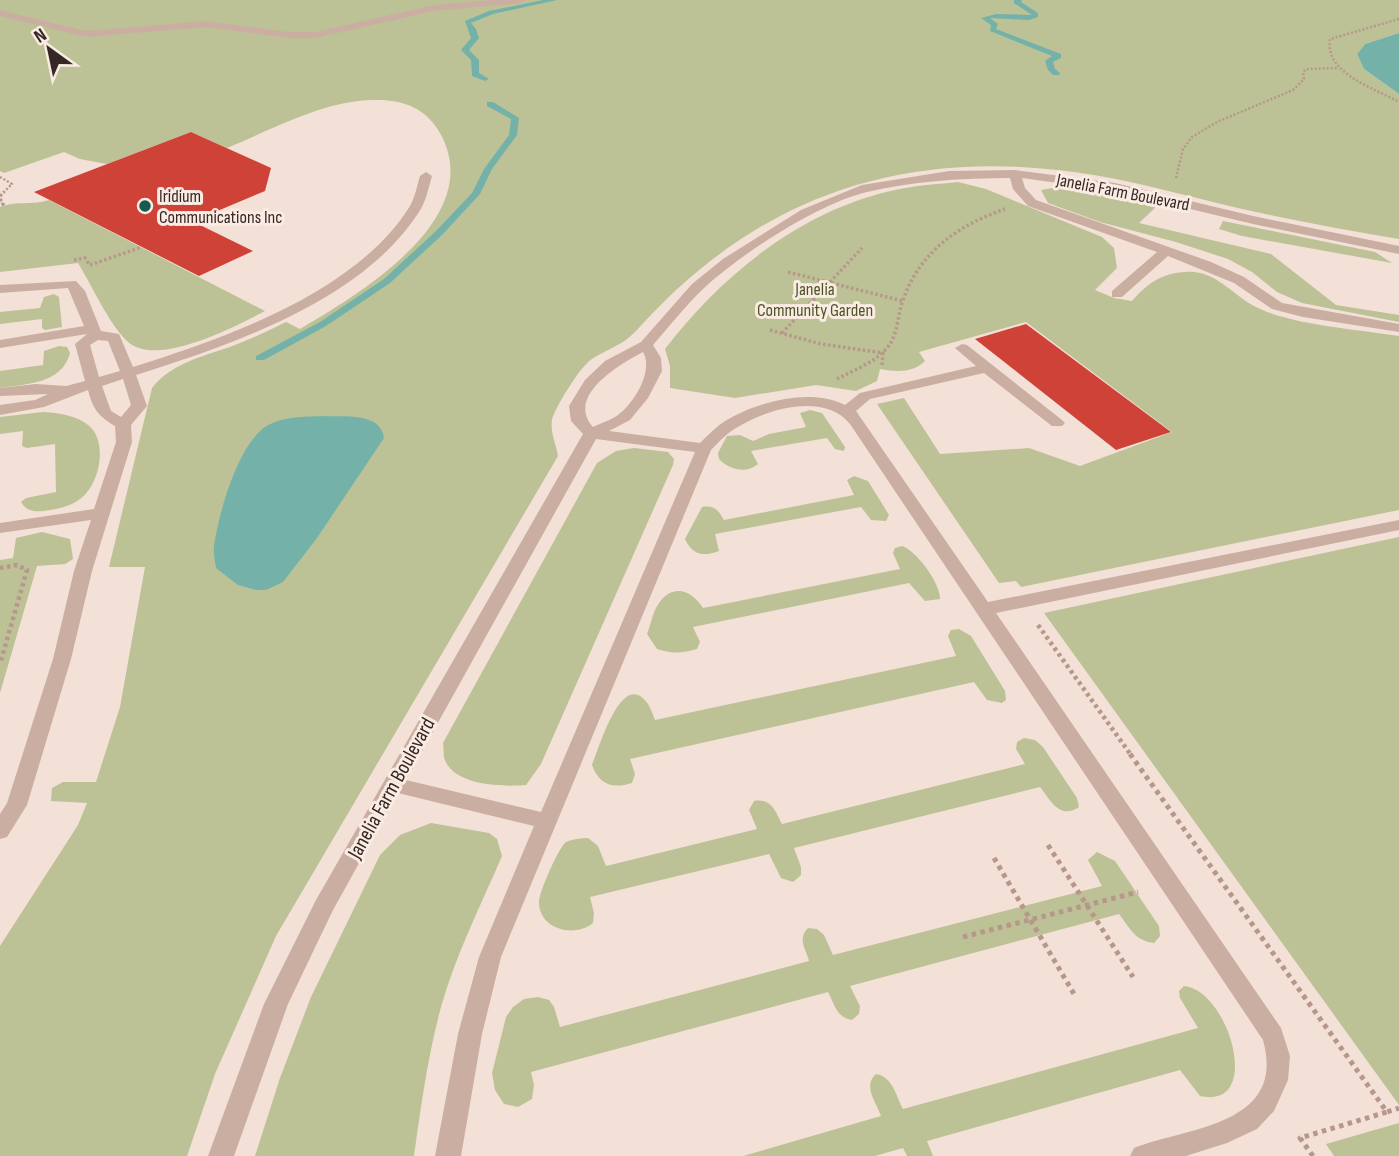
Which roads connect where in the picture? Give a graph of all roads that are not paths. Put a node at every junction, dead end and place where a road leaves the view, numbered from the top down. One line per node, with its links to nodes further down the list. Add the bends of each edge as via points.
1 (523, 0): 2 (street, via 424,10 315,35 206,24 86,34)
2 (0, 13)
3 (1015, 174): 5 (street, via 1019,189 1032,203); 6 (street, Janelia Farm Boulevard, via 1115,187); 12 (street, Janelia Farm Boulevard, via 919,178 833,199 728,262 697,287)
4 (426, 176): 15 (street, via 416,206 400,228 352,273 241,334)
5 (1167, 250): 8 (street); 9 (street, via 1239,280 1277,306)
6 (1399, 250)
7 (0, 289): 10 (street, via 71,284)
8 (1117, 294)
9 (1399, 328)
10 (94, 332): 11 (street); 15 (street, via 114,337); 16 (street, via 82,344)
11 (0, 344)
12 (646, 345): 23 (street, via 655,372 640,398 625,417); 23 (street, Janelia Farm Boulevard, via 610,364 590,383 577,406 579,421)
13 (962, 348): 14 (street)
14 (986, 368): 20 (street, via 865,396); 21 (street)
15 (129, 373): 16 (street); 22 (street, via 139,406)
16 (93, 384): 17 (street); 22 (street, via 105,415)
17 (66, 391): 18 (street, via 36,388); 19 (street, via 39,404)
18 (0, 393)
19 (0, 410)
20 (847, 411): 24 (street, via 810,401 758,411 728,425); 28 (street)
21 (1056, 423)
22 (123, 424): 25 (street, via 124,442)
23 (591, 434): 24 (street); 29 (street, Janelia Farm Boulevard)
24 (704, 448): 30 (street)
25 (102, 513): 27 (street); 31 (street, via 17,805)
26 (1399, 525): 28 (street)
27 (0, 528)
28 (984, 610): 34 (street, via 1276,1043 1280,1063 1275,1086 1262,1110 1240,1126)
29 (393, 784): 30 (street); 32 (street, Janelia Farm Boulevard, via 324,906 276,1004)
30 (545, 821): 33 (street, via 490,957 470,1034)
31 (0, 831)
32 (221, 1156)
33 (448, 1156)
34 (1143, 1156)

